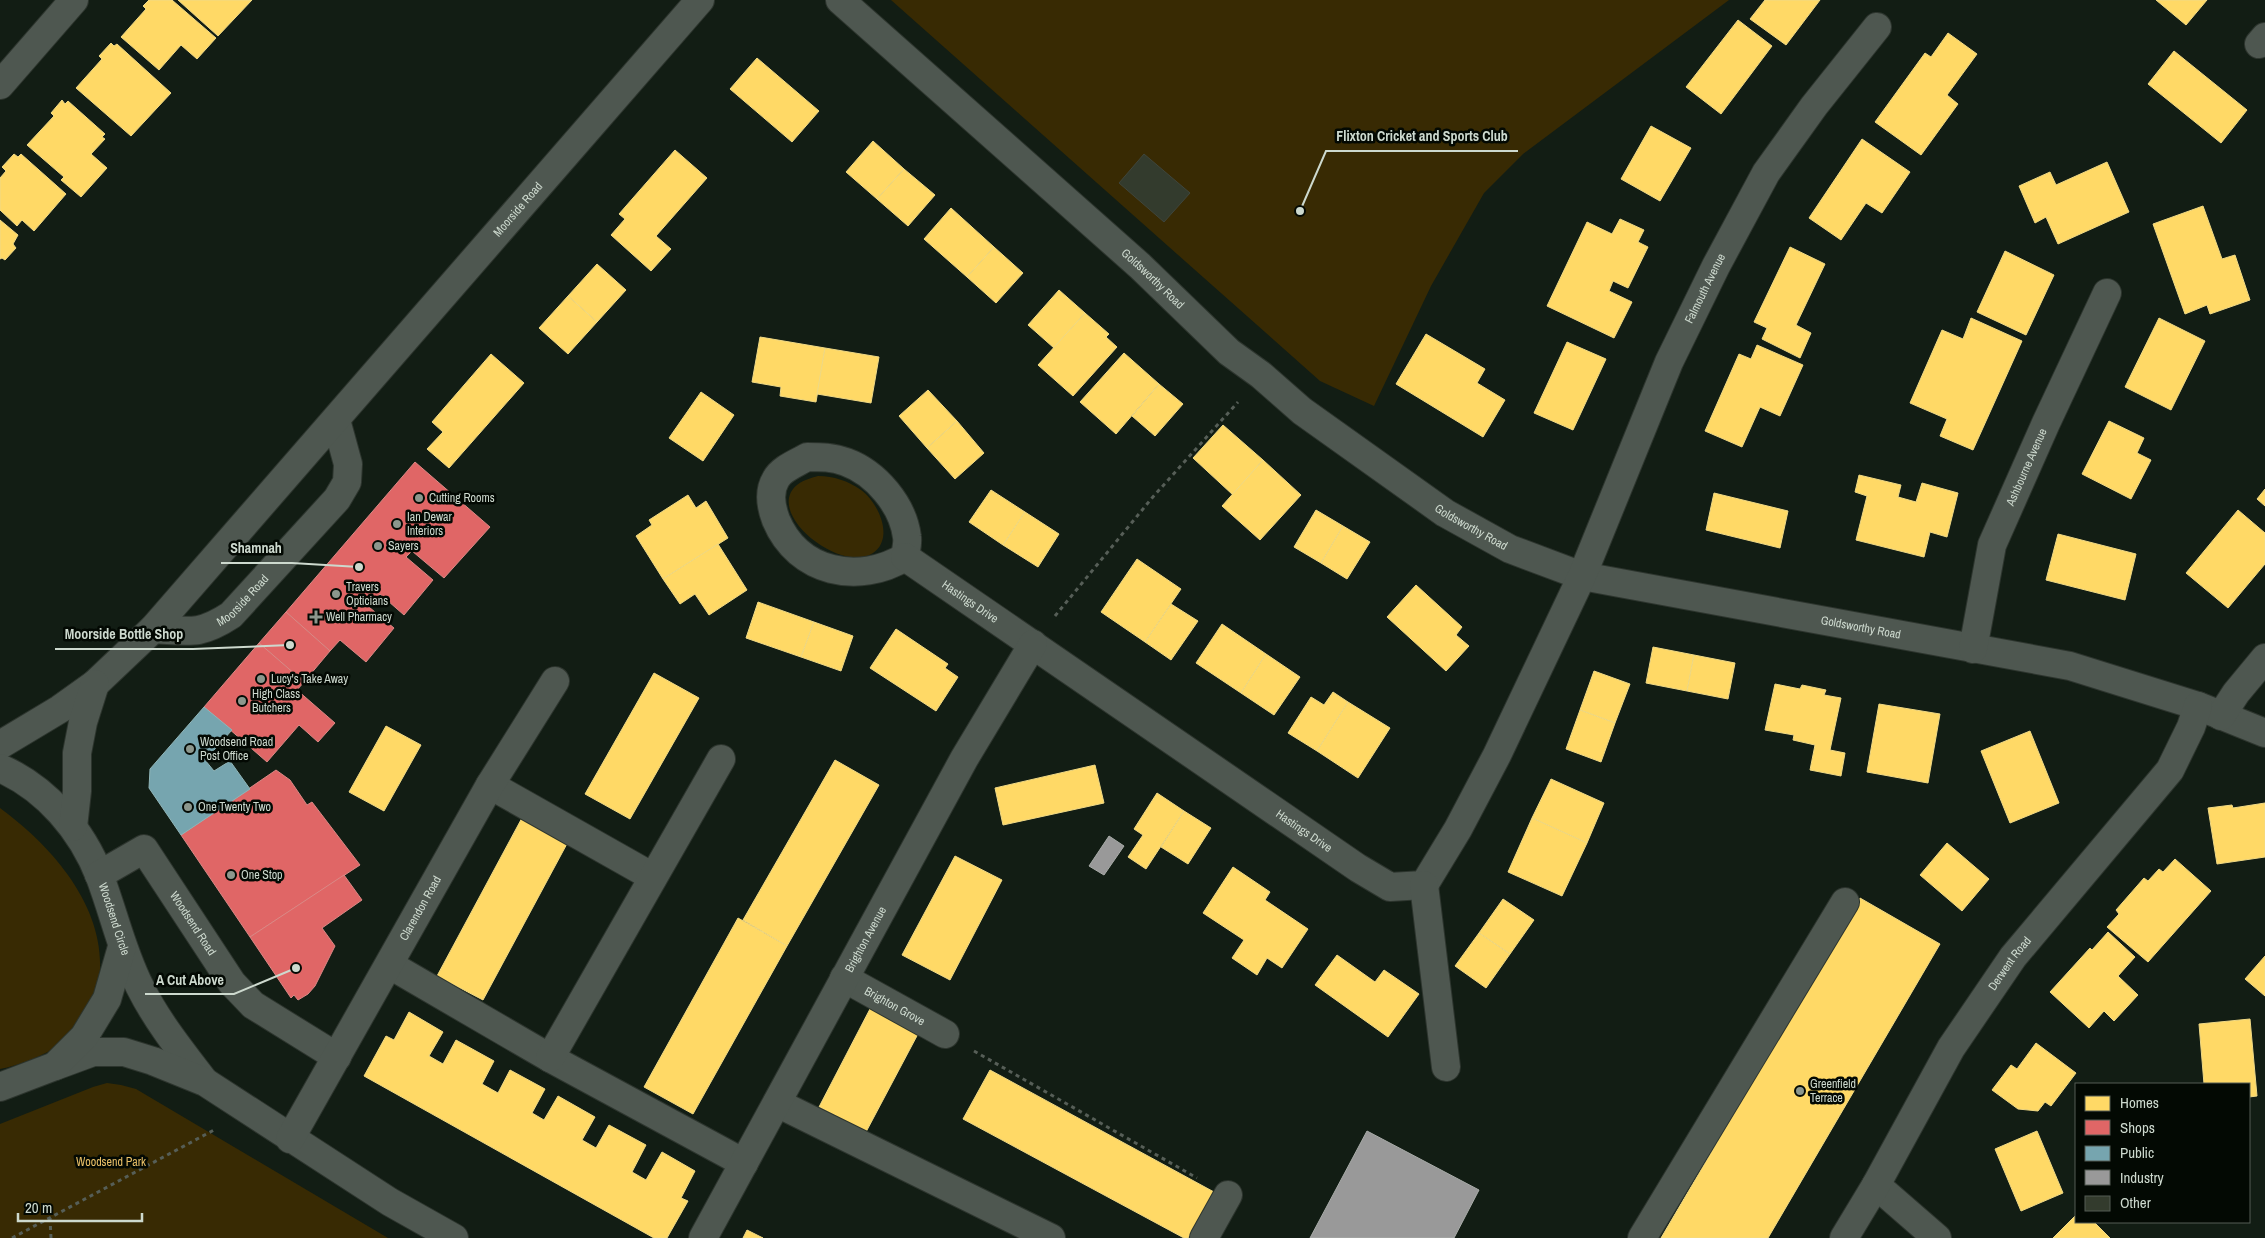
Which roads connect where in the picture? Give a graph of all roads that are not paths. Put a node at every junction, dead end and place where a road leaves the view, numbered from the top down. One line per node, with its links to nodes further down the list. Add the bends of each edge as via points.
1 (74, 0): 5 (street)
2 (700, 0): 7 (street, Moorside Road)
3 (840, 0): 9 (street, Goldsworthy Road, via 1140,266 1229,352 1302,411 1445,513 1510,549)
4 (1877, 27): 9 (street, Falmouth Avenue, via 1766,173 1716,266 1670,362)
5 (0, 85)
6 (2107, 293): 12 (street, Ashbourne Avenue, via 1992,546)
7 (336, 420): 10 (street, Moorside Road); 10 (street, Moorside Road, via 348,464 346,482 337,499 231,615 212,627 196,631)
8 (905, 556): 8 (street, via 894,564 865,571 840,571 820,566 786,539 771,508 776,478 807,458 828,457 863,470 894,503 903,521 908,539); 11 (street, Hastings Drive)
9 (1582, 576): 12 (street, Goldsworthy Road); 25 (street, via 1497,755)
10 (153, 629): 15 (street, Moorside Road)
11 (1033, 644): 25 (street, Hastings Drive, via 1358,868 1390,887); 29 (street, Brighton Avenue, via 964,759)
12 (1973, 649): 16 (street, Goldsworthy Road, via 2070,666)
13 (2265, 658): 16 (street, Derwent Road, via 2236,692)
14 (556, 680): 21 (street, Clarendon Road)
15 (95, 684): 18 (street, Moorside Road); 22 (street, Moorside Road, via 77,753)
16 (2209, 711): 17 (street, Goldsworthy Road); 40 (street, Derwent Road, via 2191,727 2170,770 2013,957 1952,1048)
17 (2265, 733)
18 (0, 745)
19 (721, 759): 24 (street)
20 (0, 768): 22 (street, Woodsend Circle, via 44,794)
21 (490, 785): 24 (street); 28 (street, Clarendon Road)
22 (73, 827): 23 (street, Woodsend Circle)
23 (99, 875): 27 (street, Woodsend Circle); 31 (street, Woodsend Road, via 144,850 237,988 253,1005)
24 (653, 877): 32 (street)
25 (1424, 885): 34 (street)
26 (1845, 902): 46 (street)
27 (122, 947): 33 (street, Woodsend Circle, via 108,999 84,1038); 35 (street, via 140,988 170,1037)
28 (390, 965): 31 (street, Clarendon Road); 32 (street)
29 (844, 978): 30 (street, Brighton Grove); 37 (street, Brighton Avenue)
30 (945, 1034)
31 (337, 1057): 38 (street, Clarendon Road)
32 (550, 1058): 39 (street)
33 (54, 1066): 35 (street, via 93,1052 124,1052 153,1060); 36 (street, Woodsend Circle)
34 (1446, 1067)
35 (205, 1082): 38 (street)
36 (0, 1087)
37 (777, 1103): 39 (street, Brighton Avenue); 44 (street)
38 (290, 1139): 42 (street)
39 (744, 1163): 43 (street, Brighton Avenue)
40 (1876, 1185): 47 (street, Derwent Road); 48 (street)
41 (1228, 1195): 45 (street)
42 (454, 1238)
43 (703, 1238)
44 (1051, 1238)
45 (1204, 1238)
46 (1642, 1238)
47 (1844, 1238)
48 (1937, 1238)

